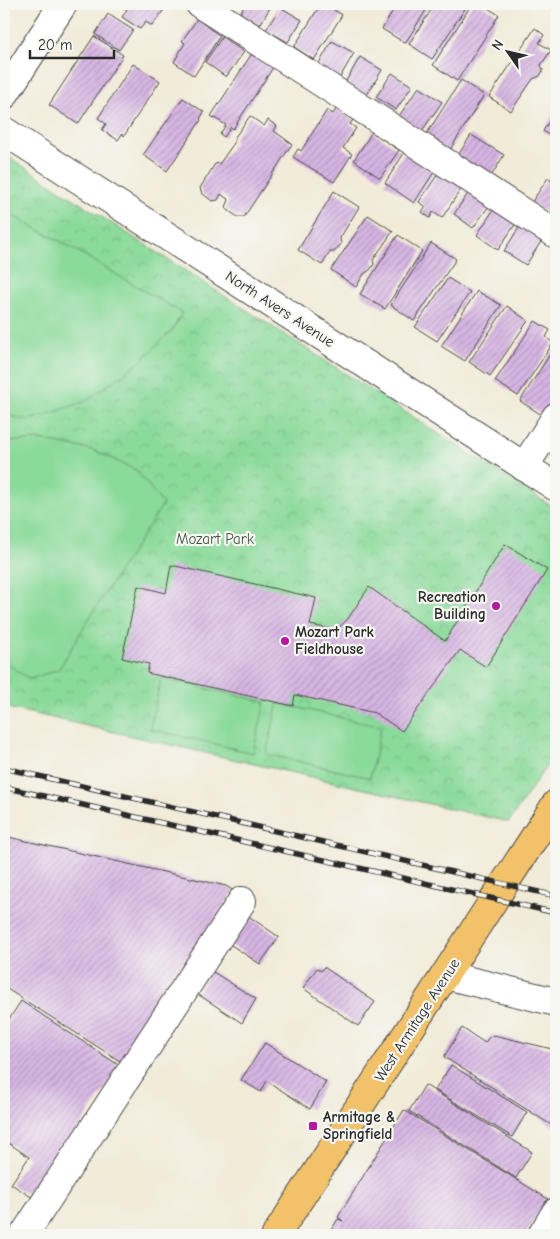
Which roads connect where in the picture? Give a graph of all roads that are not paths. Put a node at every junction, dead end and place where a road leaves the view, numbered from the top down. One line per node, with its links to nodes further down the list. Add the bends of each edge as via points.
1 (63, 4): 3 (street)
2 (200, 4): 5 (street)
3 (4, 95)
4 (4, 131): 7 (street, North Avers Avenue)
5 (556, 234)
6 (556, 416): 7 (street)
7 (524, 467): 8 (street, North Avers Avenue)
8 (556, 487)
9 (556, 804): 11 (main road, West Armitage Avenue)
10 (242, 900): 13 (street)
11 (445, 975): 12 (street); 14 (main road, West Armitage Avenue)
12 (556, 1002)
13 (24, 1235)
14 (276, 1235)

